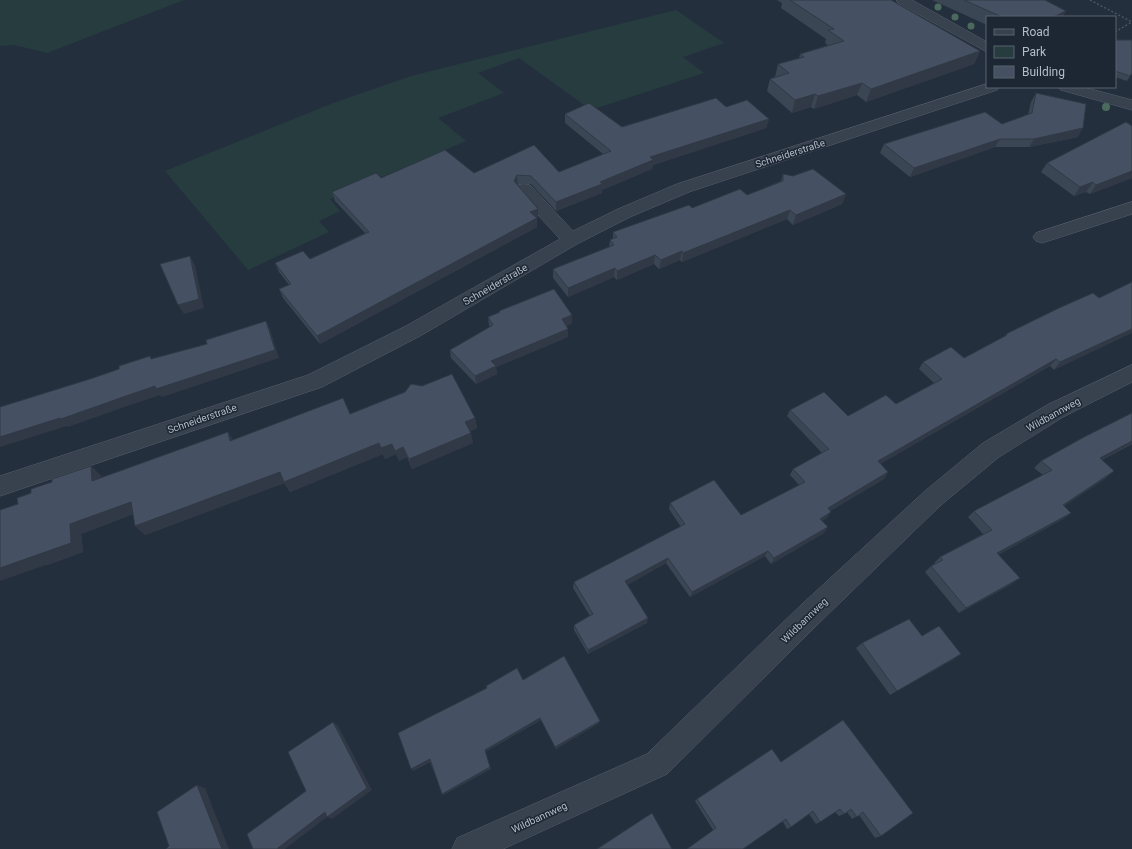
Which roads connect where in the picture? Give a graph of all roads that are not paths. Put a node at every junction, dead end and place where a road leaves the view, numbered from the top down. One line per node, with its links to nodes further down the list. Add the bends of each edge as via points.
1 (904, 0): 2 (street)
2 (986, 47)
3 (989, 88): 9 (street, Schneiderstraße, via 683,188 624,213)
4 (1070, 88): 5 (street)
5 (1132, 105)
6 (524, 189): 9 (street)
7 (1132, 208): 8 (street)
8 (1042, 237)
9 (571, 240): 11 (street, Schneiderstraße, via 413,331 315,381)
10 (1132, 373): 12 (street, Wildbannweg, via 1055,412 991,450 933,498 657,764)
11 (0, 486)
12 (468, 849)

